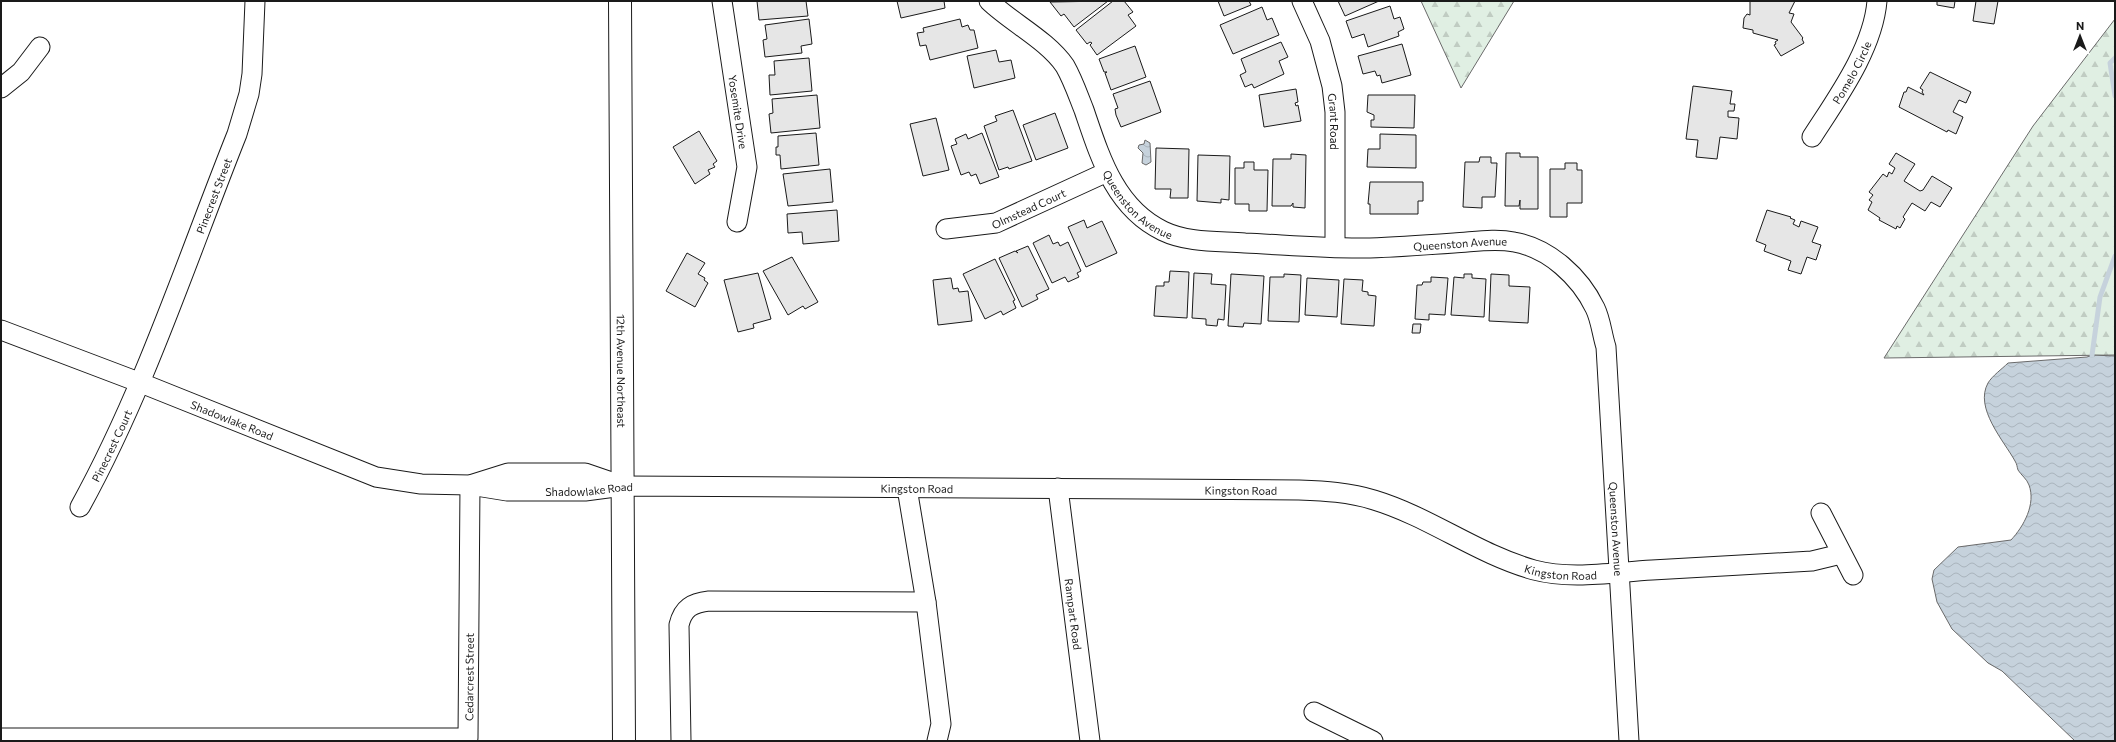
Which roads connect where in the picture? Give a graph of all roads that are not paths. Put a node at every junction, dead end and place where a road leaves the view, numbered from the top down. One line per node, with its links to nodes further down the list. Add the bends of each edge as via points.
1 (255, 1): 15 (street, Pinecrest Street, via 252,74 243,115)
2 (620, 1): 17 (main road, 12th Avenue Northeast)
3 (722, 1): 11 (street, Yosemite Drive, via 746,167)
4 (989, 1): 10 (street, Queenston Avenue, via 1064,66 1075,87)
5 (1302, 1): 13 (street, Grant Road, via 1320,41 1332,86 1335,112)
6 (1877, 1): 9 (street, Pomelo Circle, via 1874,19 1860,55 1838,98)
7 (40, 48): 8 (street, via 21,72)
8 (1, 88)
9 (1812, 137)
10 (1107, 172): 12 (street, Olmstead Court, via 996,223); 13 (street, Queenston Avenue, via 1114,188 1135,211 1162,231 1181,238)
11 (737, 222)
12 (946, 229)
13 (1335, 247): 23 (street, Queenston Avenue, via 1369,248 1478,241 1516,242 1551,257 1568,270 1595,309 1606,347)
14 (1, 330): 15 (street, Shadowlake Road)
15 (140, 382): 16 (street, Shadowlake Road, via 376,477 422,484); 20 (street, Pinecrest Court, via 100,471)
16 (470, 485): 17 (street, Shadowlake Road, via 508,473 585,473); 27 (street, Cedarcrest Street, via 468,738)
17 (623, 486): 18 (street, Kingston Road); 28 (main road, 12th Avenue Northeast)
18 (907, 488): 19 (street, Kingston Road); 25 (street)
19 (1058, 488): 23 (street, Kingston Road, via 1299,490 1358,495 1391,506 1490,554 1536,570 1570,574); 31 (street, Rampart Road)
20 (80, 507)
21 (1821, 513): 22 (street)
22 (1841, 554): 23 (street, Kingston Road, via 1812,561); 24 (street)
23 (1620, 572): 33 (street, Queenston Avenue)
24 (1853, 575)
25 (926, 602): 29 (street, via 709,601 691,605 685,610 679,625); 30 (street, via 941,724)
26 (1314, 712): 32 (street)
27 (7, 739)
28 (624, 741)
29 (680, 741)
30 (937, 741)
31 (1090, 741)
32 (1373, 741)
33 (1629, 741)

